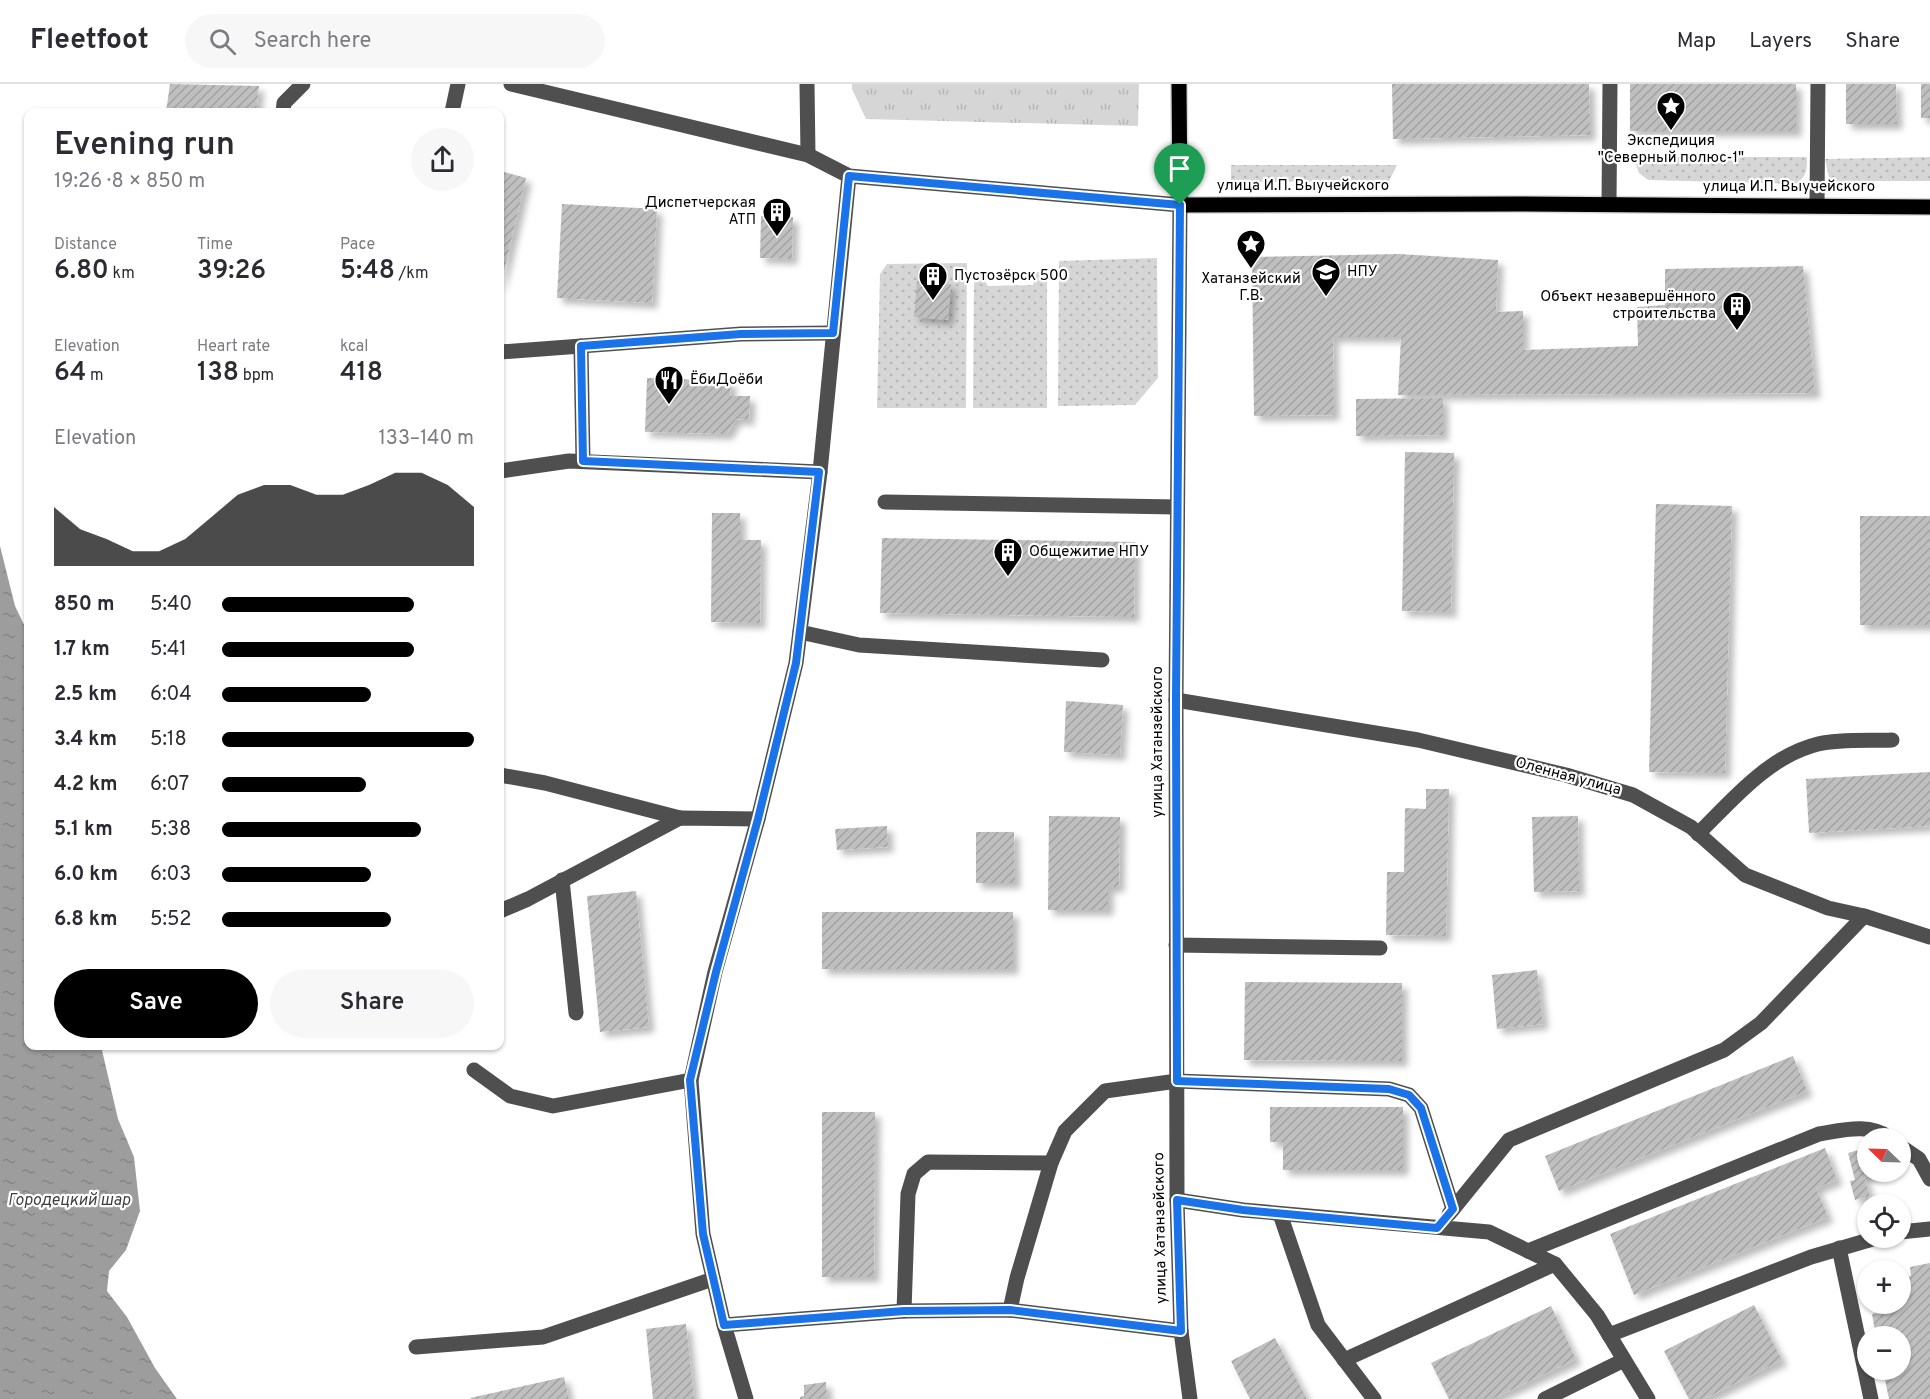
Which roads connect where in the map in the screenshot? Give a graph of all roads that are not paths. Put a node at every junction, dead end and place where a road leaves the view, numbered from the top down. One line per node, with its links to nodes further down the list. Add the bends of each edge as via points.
1 (303, 84): 8 (street)
2 (458, 84): 9 (street)
3 (511, 84): 10 (street, улица И.П. Выучейского)
4 (807, 84): 10 (street)
5 (1179, 84): 13 (main road, улица Хатанзейского)
6 (1610, 84): 12 (street)
7 (1818, 84): 14 (street)
8 (283, 108)
9 (454, 108)
10 (807, 155): 11 (street, улица И.П. Выучейского)
11 (849, 176): 13 (street, улица И.П. Выучейского); 16 (street)
12 (1609, 204): 13 (main road, улица И.П. Выучейского); 14 (main road, улица И.П. Выучейского)
13 (1180, 205): 23 (street, улица Хатанзейского)
14 (1816, 205): 15 (main road, улица И.П. Выучейского)
15 (1930, 207)
16 (833, 333): 17 (street, via 741,334); 21 (street)
17 (581, 346): 18 (street); 19 (street)
18 (504, 352)
19 (583, 461): 20 (street); 21 (street)
20 (504, 470)
21 (819, 472): 24 (street)
22 (885, 502): 23 (street)
23 (1177, 507): 26 (street, улица Хатанзейского)
24 (800, 632): 25 (street, via 860,645); 30 (street)
25 (1102, 660)
26 (1176, 700): 31 (street, Оленная улица, via 1418,740 1566,775 1633,795); 36 (street, улица Хатанзейского)
27 (1892, 740): 31 (street, via 1820,743 1789,753 1748,785)
28 (504, 776): 29 (street)
29 (680, 818): 30 (street); 32 (street)
30 (758, 819): 40 (street)
31 (1698, 834): 34 (street, Оленная улица, via 1745,875 1828,908)
32 (562, 880): 33 (street); 38 (street)
33 (504, 908)
34 (1864, 916): 35 (street, Оленная улица); 47 (street, via 1761,1023 1724,1050 1509,1140)
35 (1930, 937)
36 (1176, 945): 37 (street); 41 (street, улица Хатанзейского)
37 (1380, 948)
38 (576, 1013)
39 (474, 1070): 40 (street, via 510,1096 553,1106)
40 (690, 1080): 56 (street, via 703,1234)
41 (1177, 1081): 44 (street, via 1105,1091 1065,1131); 46 (street, улица Хатанзейского); 47 (street, via 1389,1089 1409,1095 1421,1108)
42 (1857, 1128): 54 (street, via 1820,1134)
43 (1911, 1154): 45 (street, via 1919,1159)
44 (1051, 1163): 57 (street); 58 (street, via 928,1162 914,1174 908,1194)
45 (1930, 1179)
46 (1177, 1200): 48 (street); 60 (street, улица Хатанзейского)
47 (1453, 1209): 49 (street)
48 (1280, 1214): 49 (street); 63 (street, via 1317,1325)
49 (1437, 1228): 54 (street, via 1489,1232)
50 (1930, 1228): 51 (street)
51 (1911, 1231)
52 (1857, 1243): 53 (street)
53 (1839, 1248): 61 (street); 70 (street)
54 (1528, 1251): 55 (street)
55 (1555, 1264): 61 (street); 63 (street)
56 (713, 1279): 59 (street); 62 (street, via 543,1336)
57 (1010, 1310): 58 (street); 60 (street)
58 (904, 1311): 59 (street)
59 (724, 1325): 65 (street)
60 (1181, 1331): 66 (street, улица Хатанзейского)
61 (1609, 1335): 64 (street)
62 (416, 1347)
63 (1344, 1360): 67 (street)
64 (1624, 1360): 68 (street); 69 (street)
65 (746, 1399)
66 (1190, 1399)
67 (1374, 1399)
68 (1545, 1399)
69 (1648, 1399)
70 (1871, 1399)

